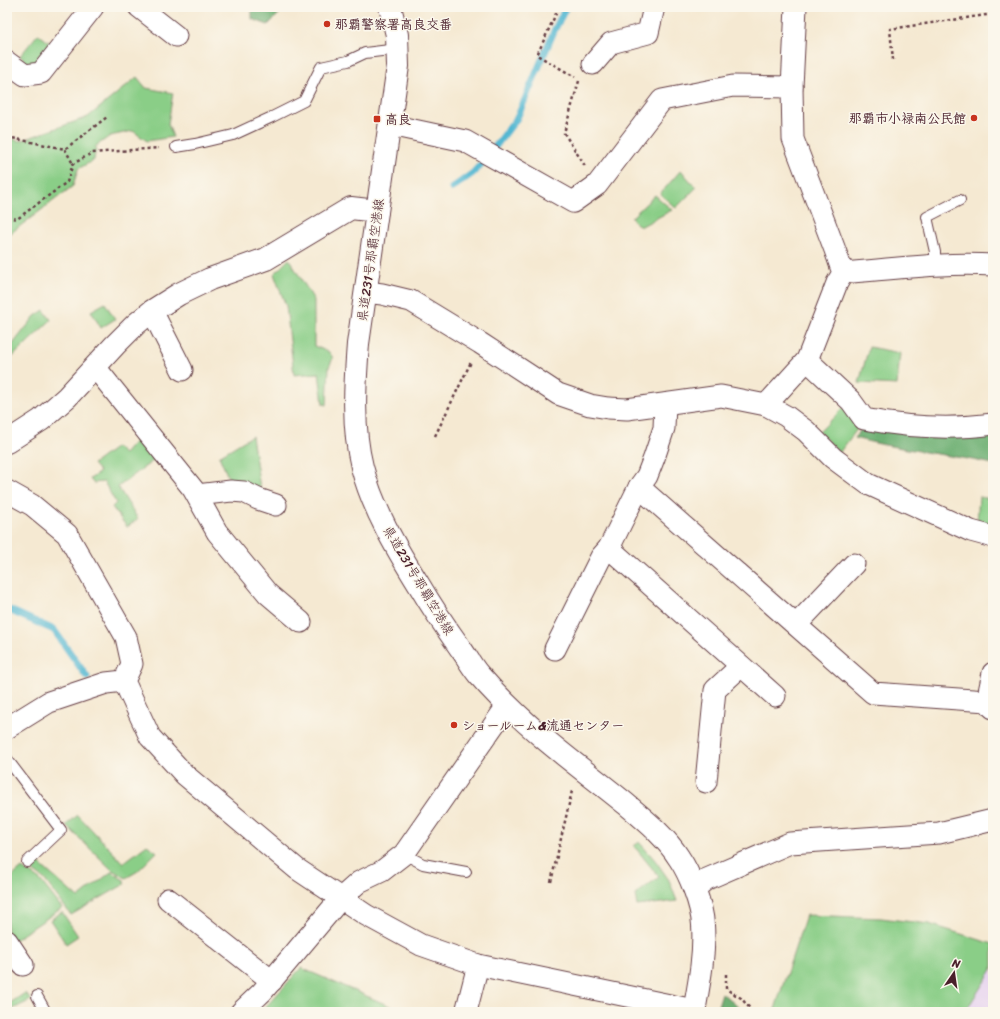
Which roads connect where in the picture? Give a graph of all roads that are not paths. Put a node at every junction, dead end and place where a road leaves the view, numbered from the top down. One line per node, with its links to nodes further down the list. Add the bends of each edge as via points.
1 (93, 7): 8 (street, via 41,73 25,75)
2 (139, 7): 6 (street)
3 (390, 7): 7 (main road, 県道231号那覇空港線)
4 (654, 7): 9 (street, via 648,33 611,43)
5 (796, 7): 10 (street)
6 (176, 36)
7 (398, 50): 11 (main road, 県道231号那覇空港線); 12 (lane, via 365,54 321,67 304,101 233,135)
8 (7, 62)
9 (593, 64)
10 (792, 87): 11 (street, via 733,86 662,100 597,184 573,202 465,141); 17 (street, via 793,140)
11 (390, 125): 14 (main road, 県道231号那覇空港線)
12 (176, 147)
13 (960, 200): 15 (lane, via 927,217 935,252)
14 (377, 211): 18 (main road, 県道231号那覇空港線); 19 (main road, via 351,208 266,259 210,279)
15 (935, 265): 16 (street); 17 (street)
16 (993, 265)
17 (843, 273): 20 (street, via 836,283)
18 (366, 292): 23 (street, via 411,301 558,394 608,408 626,409); 42 (main road, 県道231号那覇空港線, via 358,344 355,407 362,466 372,497 407,566 441,620 478,674)
19 (152, 311): 21 (main road); 22 (street)
20 (807, 360): 24 (street); 25 (street, via 851,401 864,419 944,428)
21 (95, 367): 26 (main road, via 46,416); 29 (street)
22 (182, 370)
23 (665, 404): 24 (street, via 721,396); 27 (street, via 664,428 647,476)
24 (766, 405): 31 (street, via 806,431 833,458 868,484 971,531)
25 (993, 424)
26 (7, 442)
27 (639, 487): 32 (street); 35 (street)
28 (7, 491): 39 (street, via 32,505 67,534 126,637 132,664)
29 (197, 495): 30 (street, via 244,492 258,500); 34 (street, via 217,532 268,594)
30 (276, 505)
31 (993, 537)
32 (609, 548): 36 (street, via 601,557); 37 (street)
33 (854, 564): 35 (street)
34 (301, 622)
35 (796, 625): 41 (street, via 873,694)
36 (555, 650)
37 (741, 666): 40 (street); 45 (street, via 715,690)
38 (993, 673): 41 (street)
39 (124, 681): 43 (street, via 106,683 49,702); 51 (street, via 150,737 185,775 297,869)
40 (775, 696)
41 (990, 705)
42 (507, 706): 47 (street); 50 (main road, 県道231号那覇空港線, via 659,832 679,858)
43 (7, 728)
44 (7, 759): 48 (lane, via 61,830)
45 (706, 782)
46 (993, 820): 50 (street, via 939,833 790,843 707,879)
47 (404, 854): 49 (lane, via 423,864); 51 (street, via 382,871 358,882)
48 (27, 862)
49 (466, 872)
50 (694, 889): 58 (main road, 県道231号那覇空港線, via 703,924 702,965)
51 (341, 898): 55 (street, via 420,945); 56 (street)
52 (168, 899): 56 (street)
53 (7, 941): 54 (street)
54 (23, 965)
55 (478, 965): 58 (street); 61 (street)
56 (272, 980): 60 (street)
57 (37, 996): 59 (lane)
58 (694, 1011)
59 (46, 1012)
60 (241, 1012)
61 (466, 1012)

